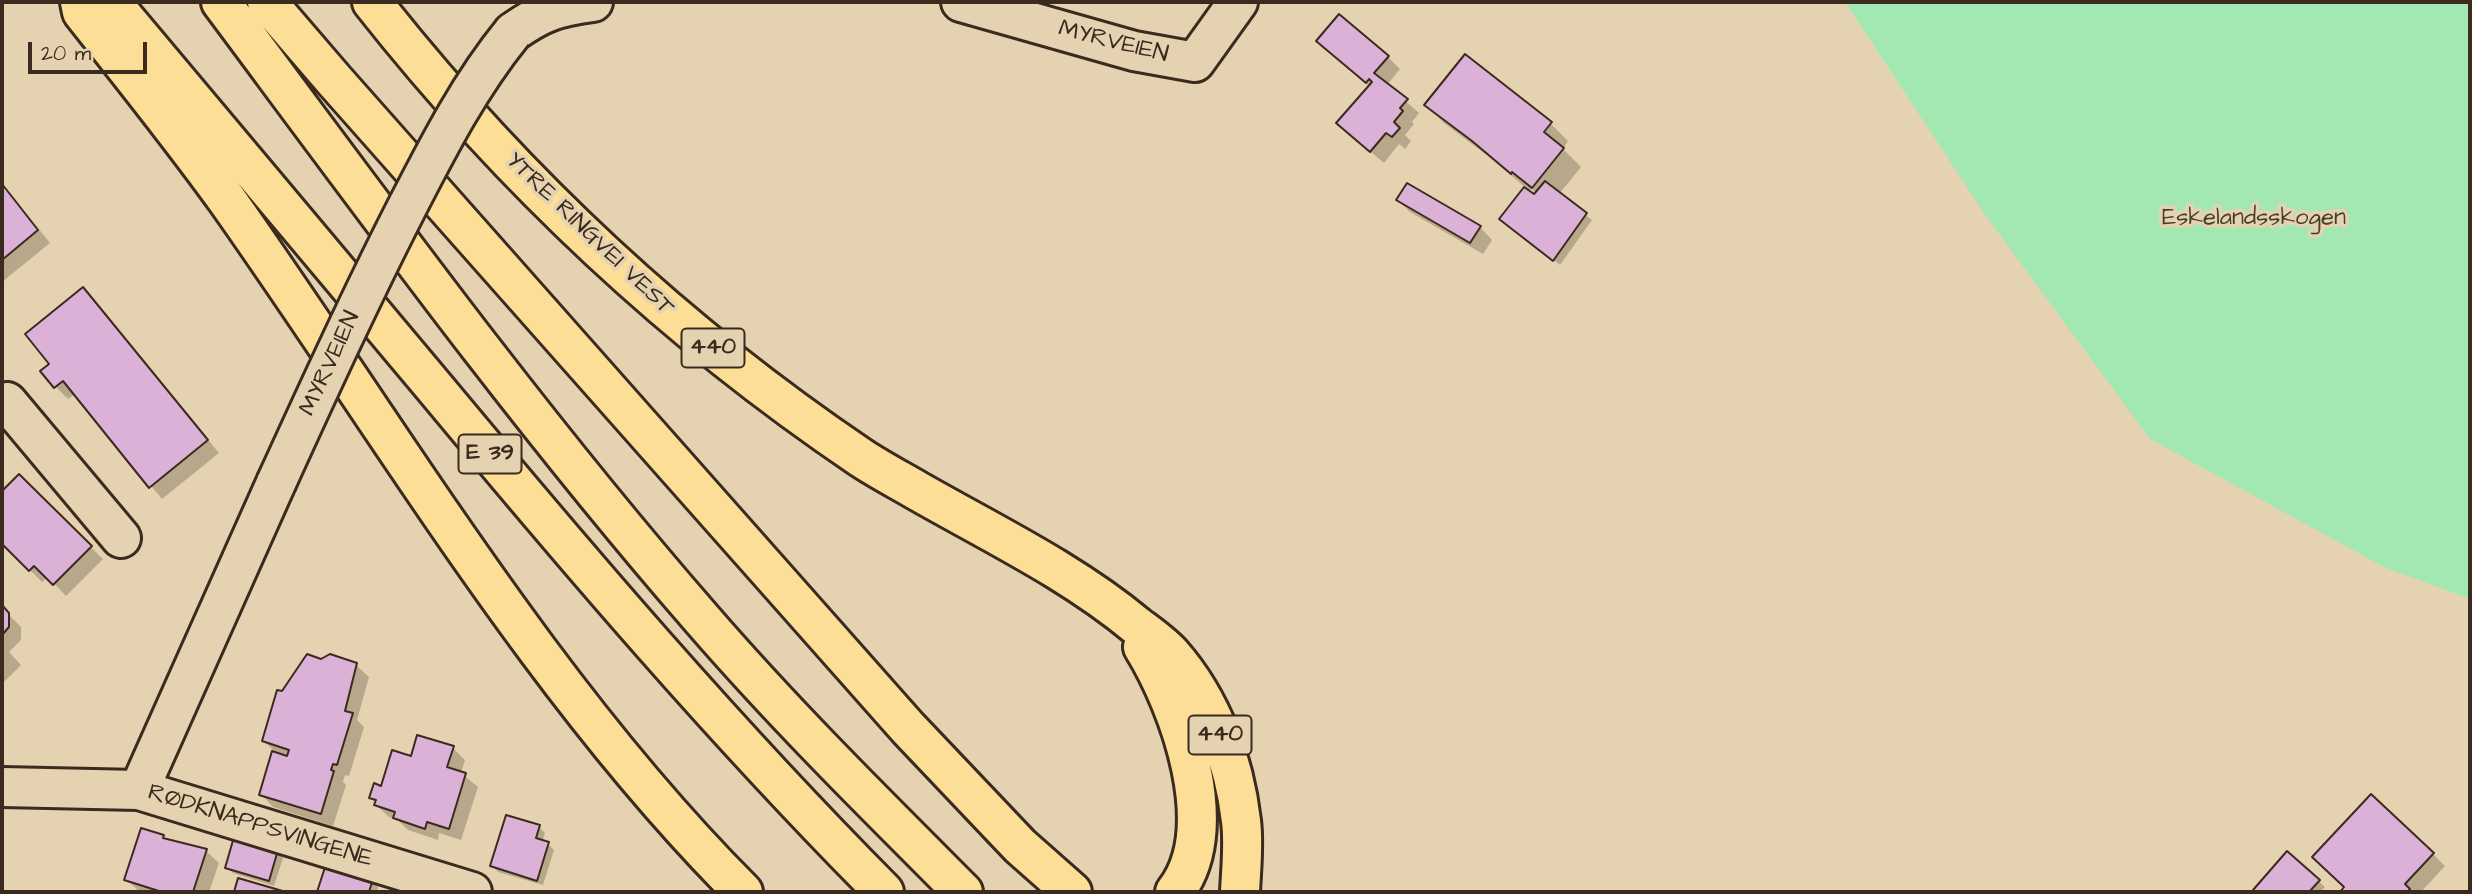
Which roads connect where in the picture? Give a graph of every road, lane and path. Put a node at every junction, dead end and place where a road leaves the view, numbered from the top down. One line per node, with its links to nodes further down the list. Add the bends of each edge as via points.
1 (80, 2): 15 (main road, via 82,12 226,199 511,614 664,807)
2 (111, 2): 16 (main road, E 39, via 660,653)
3 (221, 2): 17 (main road, E 39, via 450,308 702,619 852,782)
4 (267, 2): 18 (main road, via 908,728 1020,846)
5 (372, 2): 11 (main road, YTRE RINGVEI VEST / 440, via 502,153 676,318 797,414 864,460)
6 (593, 2): 13 (street, MYRVEIEN, bridge, via 561,6 537,15 513,32 480,75 431,159 353,315)
7 (961, 2): 8 (street, MYRVEIEN, via 1134,51 1195,62)
8 (1238, 2)
9 (4, 402): 10 (street)
10 (121, 538)
11 (1122, 612): 19 (main road, YTRE RINGVEI VEST / 440, via 1160,673 1191,771 1195,842); 20 (main road, YTRE RINGVEI VEST / 440, via 1170,653 1197,687 1221,737 1242,824)
12 (2, 787): 13 (street, RØDKNAPPSVINGENE)
13 (139, 790): 14 (street, RØDKNAPPSVINGENE)
14 (472, 892)
15 (743, 892)
16 (884, 892)
17 (963, 892)
18 (1072, 892)
19 (1175, 892)
20 (1240, 892)

